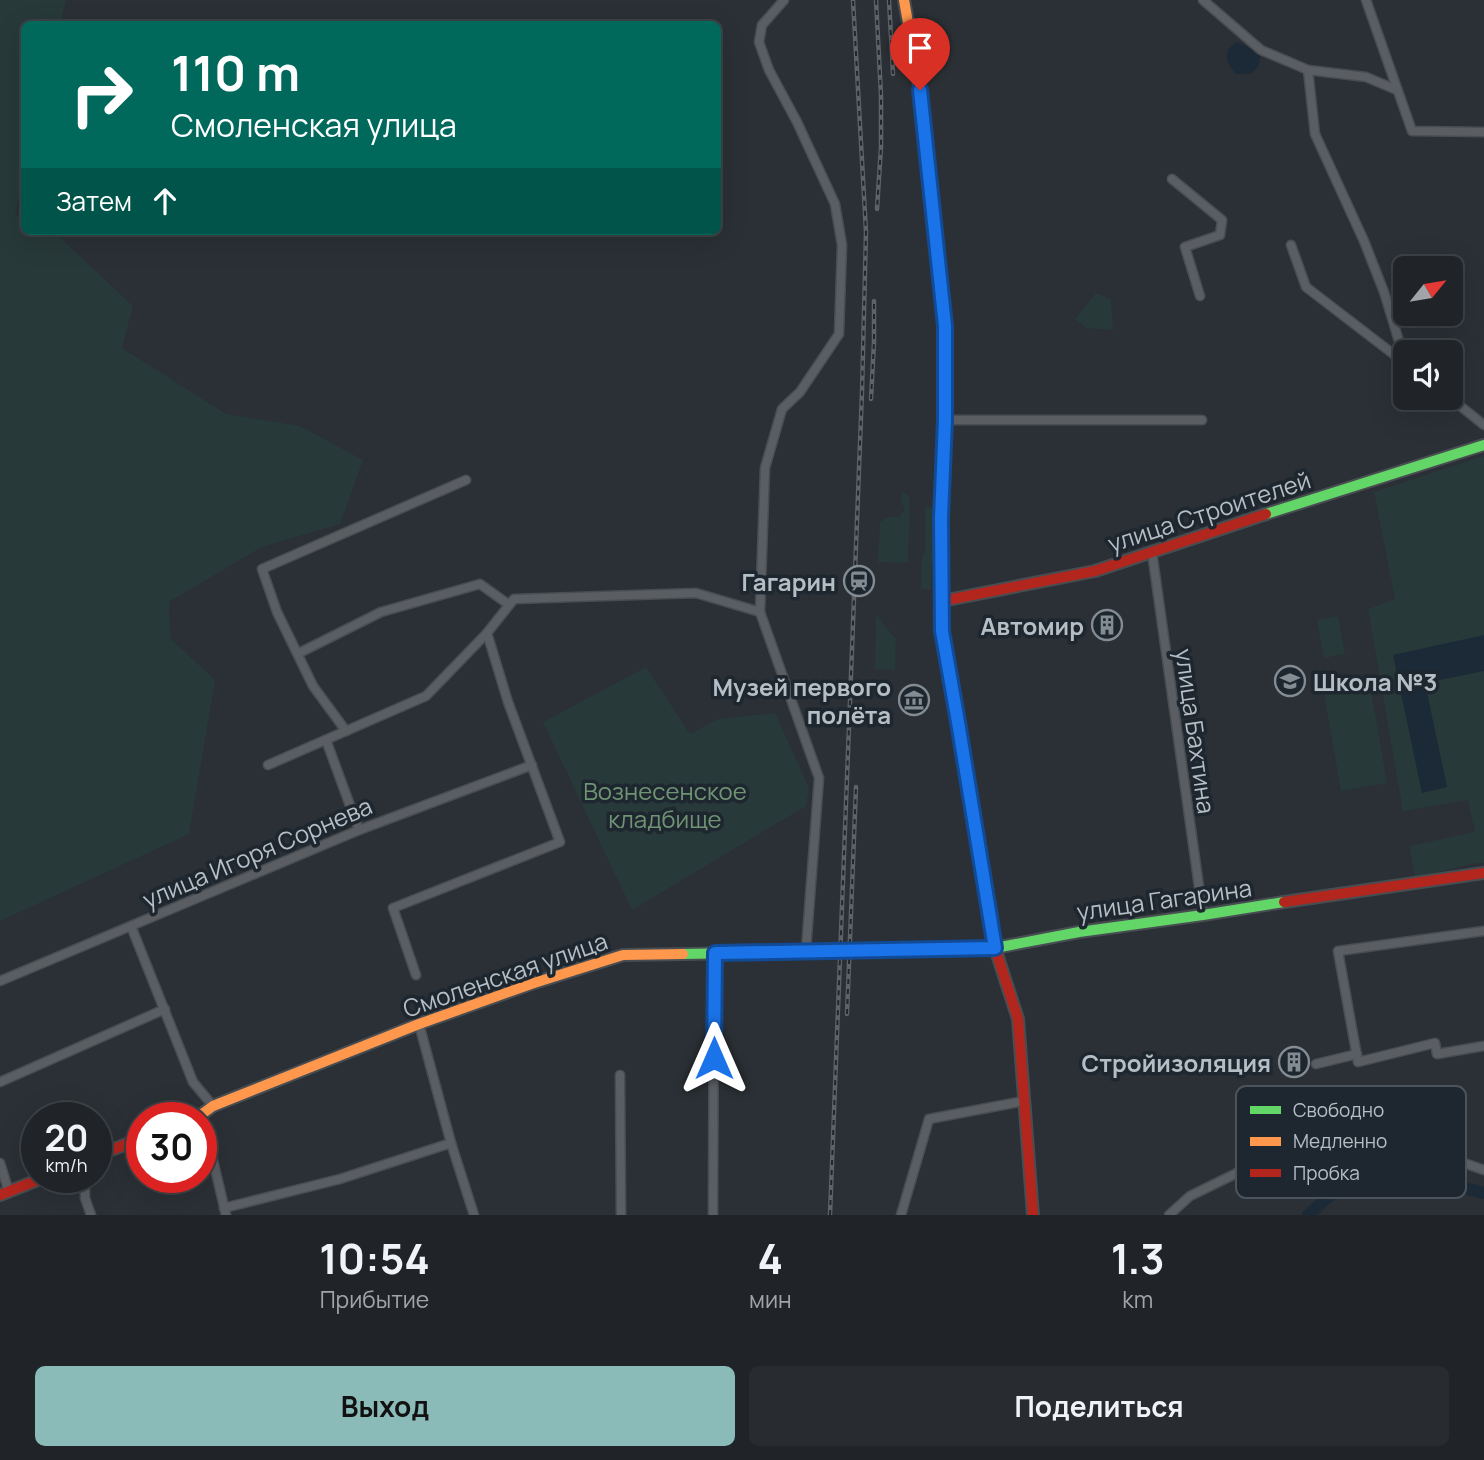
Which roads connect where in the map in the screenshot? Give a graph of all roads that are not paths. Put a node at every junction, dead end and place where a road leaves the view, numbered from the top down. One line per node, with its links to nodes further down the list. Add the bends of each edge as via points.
1 (784, 0): 22 (street, via 762,25 759,42 835,204 842,270 839,334 800,392 782,409 765,468)
2 (904, 0): 14 (main road, via 920,90 945,326)
3 (1203, 0): 5 (street, via 1261,50)
4 (1366, 0): 6 (street)
5 (1308, 70): 6 (street, via 1366,77); 11 (street, via 1315,134 1384,292)
6 (1396, 90): 7 (street, via 1412,131)
7 (1484, 132)
8 (1172, 179): 10 (street, via 1222,220 1220,235 1185,247)
9 (1291, 245): 12 (street, via 1306,287)
10 (1199, 296)
11 (1398, 340)
12 (1393, 353)
13 (1463, 408): 16 (street)
14 (945, 420): 15 (street); 20 (main road)
15 (1202, 420)
16 (1484, 425)
17 (1484, 444): 19 (main road, улица Строителей)
18 (466, 480): 24 (street, via 262,569 277,612)
19 (1152, 552): 20 (main road, улица Строителей, via 1095,570); 31 (street, улица Бахтина)
20 (942, 601): 34 (main road, via 942,631)
21 (508, 604): 22 (street, via 514,599 696,593); 23 (street); 24 (street, via 480,584 381,612)
22 (760, 612): 35 (street, via 819,778)
23 (487, 634): 25 (street, via 426,696); 28 (street)
24 (299, 653): 25 (street, via 313,686)
25 (346, 731): 26 (street)
26 (326, 740): 27 (street); 29 (street)
27 (268, 765)
28 (532, 765): 29 (street, улица Игоря Сорнева); 38 (street, via 560,842 393,908)
29 (359, 830): 32 (street, улица Игоря Сорнева)
30 (1484, 873): 31 (main road, улица Гагарина)
31 (1203, 915): 34 (main road, улица Гагарина)
32 (131, 926): 39 (street, улица Игоря Сорнева); 40 (street)
33 (1484, 931): 43 (street, via 1338,951)
34 (995, 948): 36 (main road, улица Гагарина); 47 (main road, via 1018,1018)
35 (806, 950): 36 (main road, Смоленская улица); 37 (main road, Смоленская улица)
36 (850, 950)
37 (715, 953): 41 (main road, Смоленская улица, via 623,955); 63 (street)
38 (416, 975)
39 (0, 981)
40 (165, 1009): 46 (street); 48 (street, via 193,1082)
41 (419, 1024): 49 (main road, Смоленская улица); 50 (street)
42 (1484, 1046): 43 (street, via 1437,1054 1435,1043 1358,1062)
43 (1357, 1054): 44 (street)
44 (1316, 1064)
45 (620, 1075): 62 (street)
46 (0, 1083)
47 (1024, 1101): 64 (street, via 929,1119); 65 (main road)
48 (210, 1102)
49 (217, 1103)
50 (451, 1143): 59 (street); 61 (street)
51 (0, 1163): 57 (street)
52 (1466, 1164): 53 (street)
53 (1484, 1170)
54 (1236, 1173): 66 (street, via 1190,1196)
55 (217, 1177): 59 (street)
56 (21, 1186): 57 (main road)
57 (4, 1193)
58 (85, 1193): 60 (street)
59 (225, 1211)
60 (91, 1215)
61 (474, 1215)
62 (621, 1215)
63 (713, 1215)
64 (901, 1215)
65 (1033, 1215)
66 (1169, 1215)

